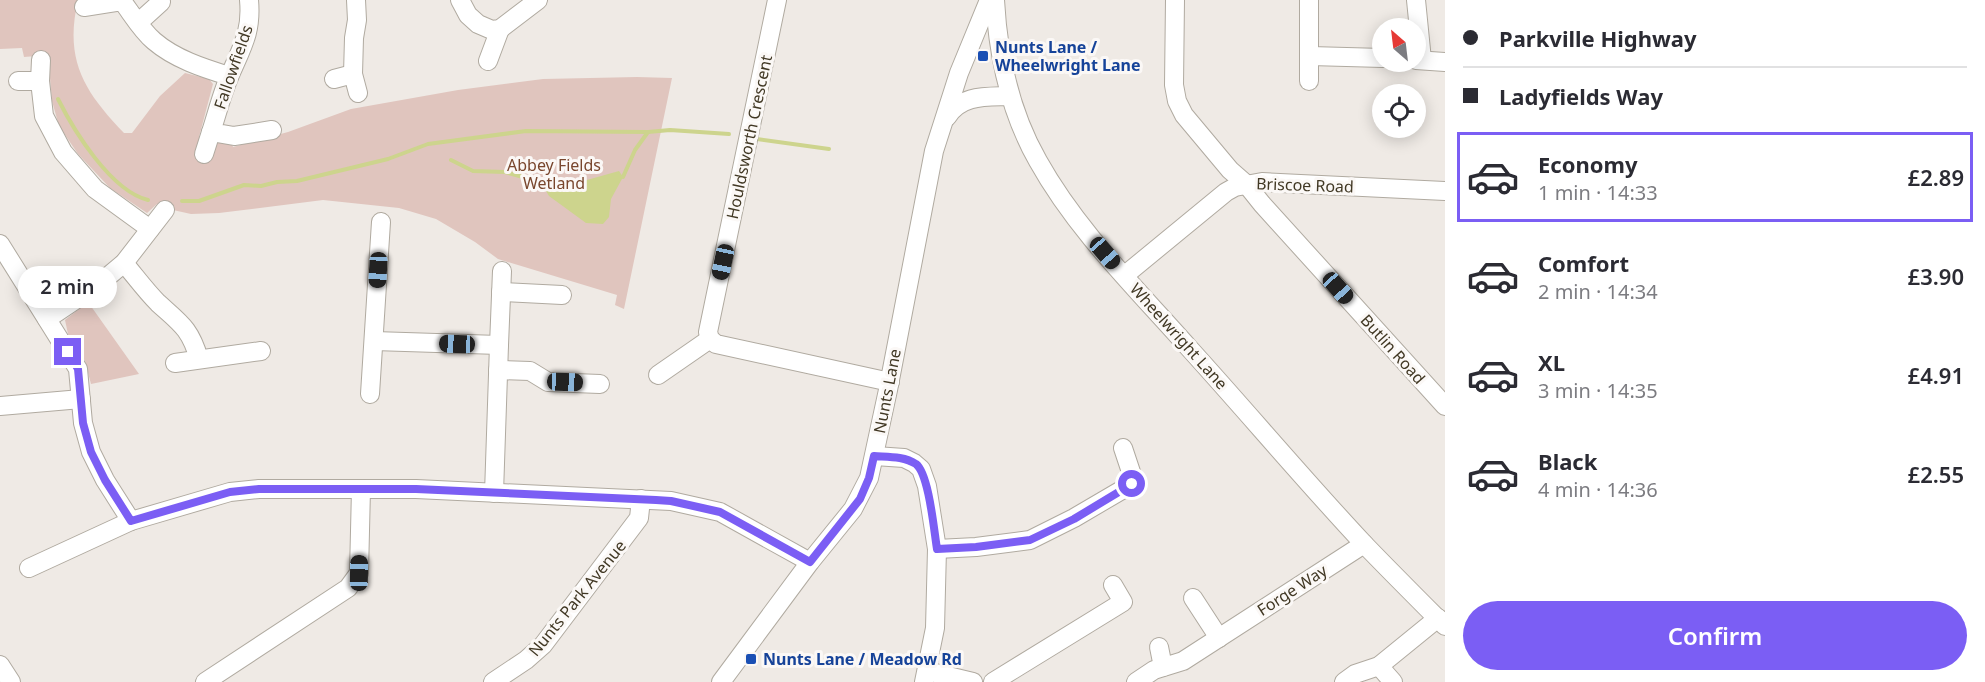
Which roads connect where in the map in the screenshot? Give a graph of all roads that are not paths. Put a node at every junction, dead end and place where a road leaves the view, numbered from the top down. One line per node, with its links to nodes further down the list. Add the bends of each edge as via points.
1 (249, 0): 23 (street, Fallowfields, via 249,30)
2 (356, 0): 22 (street)
3 (460, 0): 15 (street, via 478,24)
4 (538, 0): 15 (street)
5 (777, 0): 46 (street, Houldsworth Crescent, via 708,332)
6 (990, 0): 30 (street, Nunts Lane, via 958,73)
7 (995, 0): 29 (street, Wheelwright Lane)
8 (1176, 0): 34 (street, Butlin Road, via 1177,101 1214,152)
9 (1309, 0): 16 (street)
10 (1416, 0): 13 (street)
11 (162, 2): 14 (street)
12 (84, 8): 14 (street, via 122,1)
13 (1417, 18)
14 (139, 22): 23 (street, via 155,42 178,57)
15 (500, 29): 19 (street)
16 (1310, 56): 17 (street); 27 (street)
17 (1372, 58)
18 (41, 60): 26 (street)
19 (488, 61)
20 (1426, 61): 21 (street)
21 (1445, 62)
22 (352, 74): 24 (street); 28 (street)
23 (229, 76): 32 (street, Fallowfields)
24 (334, 79)
25 (18, 81): 26 (street)
26 (40, 81): 38 (street, via 44,116 63,152 95,189)
27 (1309, 81)
28 (358, 93)
29 (1010, 96): 30 (street, Nunts Lane, via 963,102 953,109); 42 (street, Wheelwright Lane, via 1037,160 1062,201)
30 (942, 128): 54 (street, Nunts Lane, via 934,151)
31 (272, 130): 32 (street, Fallowfields, via 234,136)
32 (211, 132): 33 (street, Fallowfields)
33 (204, 154)
34 (1246, 184): 35 (street, Briscoe Road); 42 (street, Briscoe Road, via 1226,192); 59 (street, Butlin Road)
35 (1445, 191)
36 (164, 212): 38 (street)
37 (381, 222): 47 (street)
38 (150, 230): 40 (street)
39 (0, 244): 45 (street)
40 (124, 264): 45 (street); 50 (street, via 186,329)
41 (502, 272): 43 (street)
42 (1125, 275): 66 (street, Wheelwright Lane)
43 (501, 292): 44 (street); 48 (street)
44 (562, 295)
45 (47, 319): 57 (street, via 78,369)
46 (710, 339): 53 (street); 54 (street, via 716,344)
47 (374, 341): 48 (street); 56 (street)
48 (499, 345): 52 (street)
49 (261, 351): 50 (street)
50 (199, 359): 51 (street)
51 (175, 363)
52 (498, 370): 55 (street, via 530,371 548,382); 63 (street)
53 (658, 375)
54 (890, 382): 61 (street, Nunts Lane)
55 (600, 384)
56 (370, 394)
57 (81, 399): 58 (street); 65 (street, via 91,452)
58 (0, 406)
59 (1445, 406)
60 (1123, 448): 67 (street, via 1132,484 1074,519 1030,540)
61 (874, 456): 67 (street, via 904,458 921,469); 68 (street, Nunts Lane, via 860,499)
62 (361, 489): 63 (street); 65 (street, via 230,492); 81 (street, via 356,579)
63 (494, 493): 64 (street)
64 (641, 500): 68 (street, via 671,501 720,512); 82 (street, Nunts Park Avenue, via 639,518 543,645)
65 (131, 521): 69 (street)
66 (1364, 544): 72 (street, Wheelwright Lane); 73 (street, Forge Way)
67 (937, 549): 78 (street, via 935,628)
68 (810, 562): 83 (street, Nunts Lane)
69 (28, 566)
70 (1113, 585): 79 (street, via 1123,602)
71 (1193, 598): 73 (street)
72 (1441, 622): 76 (street)
73 (1220, 638): 77 (street, Forge Way, via 1183,661)
74 (1159, 647): 77 (street)
75 (0, 665): 80 (street)
76 (1379, 666): 87 (street); 88 (street)
77 (1163, 667): 86 (street, Forge Way)
78 (925, 677): 84 (street)
79 (1012, 677): 85 (street)
80 (11, 682)
81 (205, 682)
82 (493, 682)
83 (721, 682)
84 (973, 682)
85 (993, 682)
86 (1136, 682)
87 (1344, 682)
88 (1394, 682)

